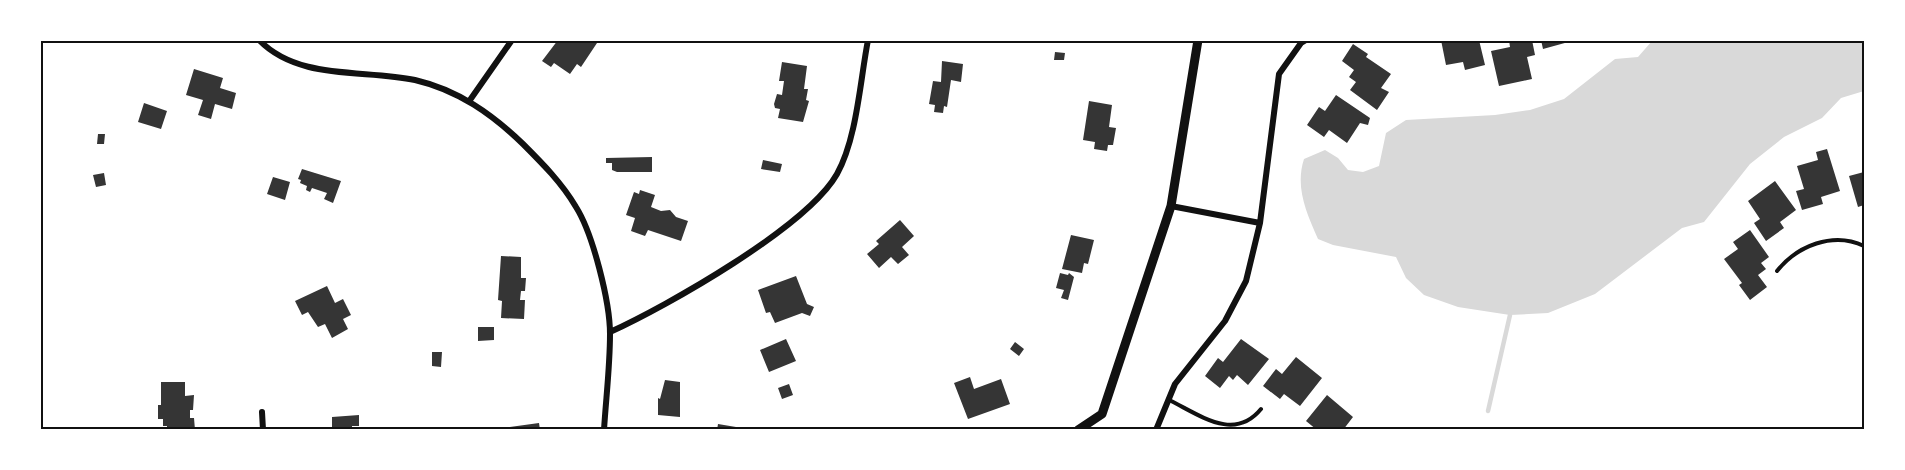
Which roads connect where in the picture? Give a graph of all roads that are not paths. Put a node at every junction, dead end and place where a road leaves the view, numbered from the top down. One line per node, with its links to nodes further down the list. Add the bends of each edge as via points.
1 (259, 40): 6 (street, via 306,67 415,80)
2 (512, 40): 6 (street)
3 (868, 40): 11 (street, via 848,148 837,174 818,200 772,236 655,312)
4 (1198, 40): 7 (street)
5 (1306, 40): 8 (street, via 1279,74)
6 (470, 100): 11 (street, via 547,168 577,208 599,268)
7 (1170, 206): 8 (street); 17 (street, via 1102,414)
8 (1260, 223): 12 (street, via 1246,281 1225,321 1175,384)
9 (1864, 246): 10 (lane, via 1844,239 1817,243 1788,257)
10 (1777, 271)
11 (610, 332): 16 (street)
12 (1168, 400): 13 (lane, via 1228,426 1251,422); 18 (street)
13 (1261, 409)
14 (262, 412): 15 (street)
15 (263, 429)
16 (604, 429)
17 (1078, 429)
18 (1156, 429)

